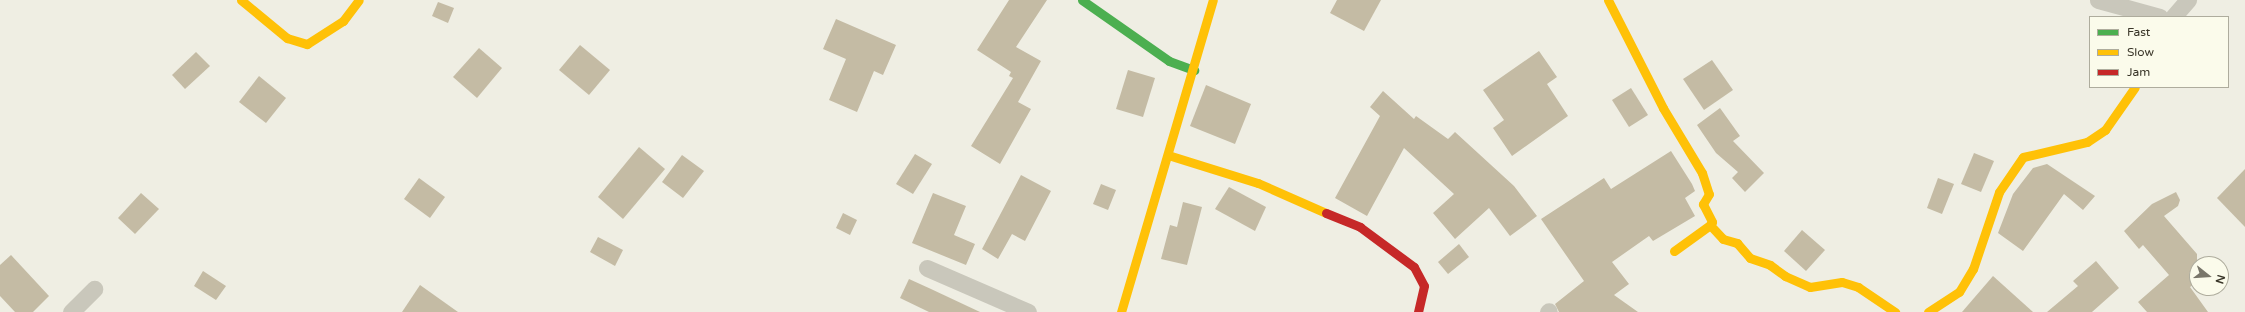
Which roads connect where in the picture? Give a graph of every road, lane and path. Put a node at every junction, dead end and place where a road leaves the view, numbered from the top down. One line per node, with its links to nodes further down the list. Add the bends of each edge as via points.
1 (241, 0): 2 (street, via 286,38 307,44 343,21)
2 (359, 0)
3 (1082, 0): 10 (street, via 1169,61)
4 (1213, 0): 10 (street)
5 (1608, 0): 13 (street, via 1663,108 1702,173 1709,194 1703,204 1712,222)
6 (2098, 0): 8 (street)
7 (2188, 0): 9 (street)
8 (2156, 16)
9 (2174, 16)
10 (1194, 70): 12 (street)
11 (2134, 88): 22 (street, via 2105,130 2086,142 2023,157 1999,192 1973,269 1960,292)
12 (1168, 156): 19 (street); 20 (street, via 1258,183 1360,227 1414,267 1424,286)
13 (1710, 225): 14 (street); 21 (street, via 1723,239 1737,243 1750,258 1770,265 1785,276 1810,287 1842,282 1858,287)
14 (1674, 251)
15 (927, 268): 18 (street)
16 (94, 289): 17 (street)
17 (71, 312)
18 (1028, 312)
19 (1121, 312)
20 (1418, 312)
21 (1895, 312)
22 (1928, 312)

